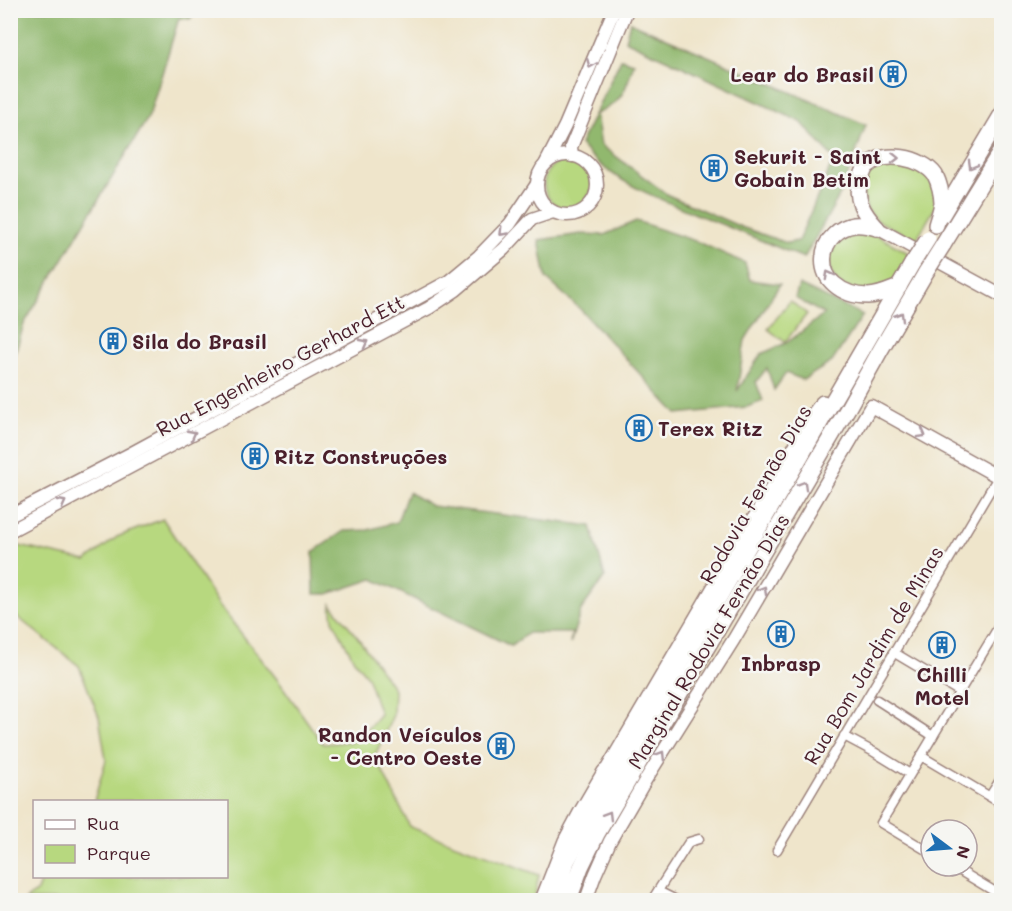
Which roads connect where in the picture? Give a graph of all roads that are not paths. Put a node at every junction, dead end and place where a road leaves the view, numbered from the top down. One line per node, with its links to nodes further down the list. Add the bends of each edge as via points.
1 (614, 10): 6 (main road, Rua Engenheiro Gerhard Ett, one-way to 6)
2 (627, 10): 5 (main road, via 571,147)
3 (1002, 114): 12 (highway, Rodovia Fernão Dias, one-way to 12)
4 (1002, 149): 9 (highway, Rodovia Fernão Dias)
5 (572, 156): 6 (main road); 10 (main road, Rua Engenheiro Gerhard Ett, via 581,158 594,172 594,199 588,207 571,215)
6 (546, 164): 8 (main road, Rua Engenheiro Gerhard Ett)
7 (1002, 165): 9 (highway)
8 (537, 184): 10 (main road, via 541,200); 18 (main road, Rua Engenheiro Gerhard Ett, one-way to 18, via 510,224 449,281)
9 (978, 186): 40 (highway, Rodovia Fernão Dias, one-way to 9, bridge, via 597,834)
10 (553, 212): 19 (main road, Rua Engenheiro Gerhard Ett, one-way to 10, via 429,308 488,263 532,219)
11 (877, 228): 12 (highway, one-way to 12, via 858,198 866,167 889,157 906,158 923,165 935,176 941,191 942,202); 13 (highway, one-way to 11, via 870,296 855,295 834,284 825,269 822,259 828,240 842,228); 14 (main road)
12 (932, 232): 13 (highway, Rodovia Fernão Dias, bridge)
13 (899, 287): 15 (highway, Rodovia Fernão Dias)
14 (1002, 296)
15 (850, 372): 16 (highway); 39 (highway, Rodovia Fernão Dias, via 567,861)
16 (805, 427): 27 (main road, Rodovia Fernão Dias)
17 (1000, 478): 21 (street, Rua Bom Jardim de Minas); 41 (main road, Marginal Rodovia Fernão Dias, one-way to 17, via 610,841 871,406)
18 (10, 516)
19 (10, 531)
20 (1002, 621): 22 (street)
21 (893, 652): 22 (street); 25 (street, Rua Bom Jardim de Minas)
22 (960, 692): 24 (street)
23 (877, 700): 24 (street)
24 (933, 735): 26 (street)
25 (844, 736): 28 (street); 34 (street, Rua Bom Jardim de Minas)
26 (921, 756): 28 (street); 30 (street)
27 (605, 772): 38 (highway, via 566,841)
28 (910, 774): 33 (street, via 881,823)
29 (1002, 777): 30 (street)
30 (990, 796): 31 (street)
31 (1002, 804)
32 (699, 839): 36 (street, via 689,842)
33 (919, 846)
34 (777, 850)
35 (972, 878): 37 (street)
36 (658, 891): 42 (street); 43 (street)
37 (1002, 896)
38 (543, 900)
39 (556, 900)
40 (569, 900)
41 (586, 900)
42 (652, 900)
43 (676, 900)

